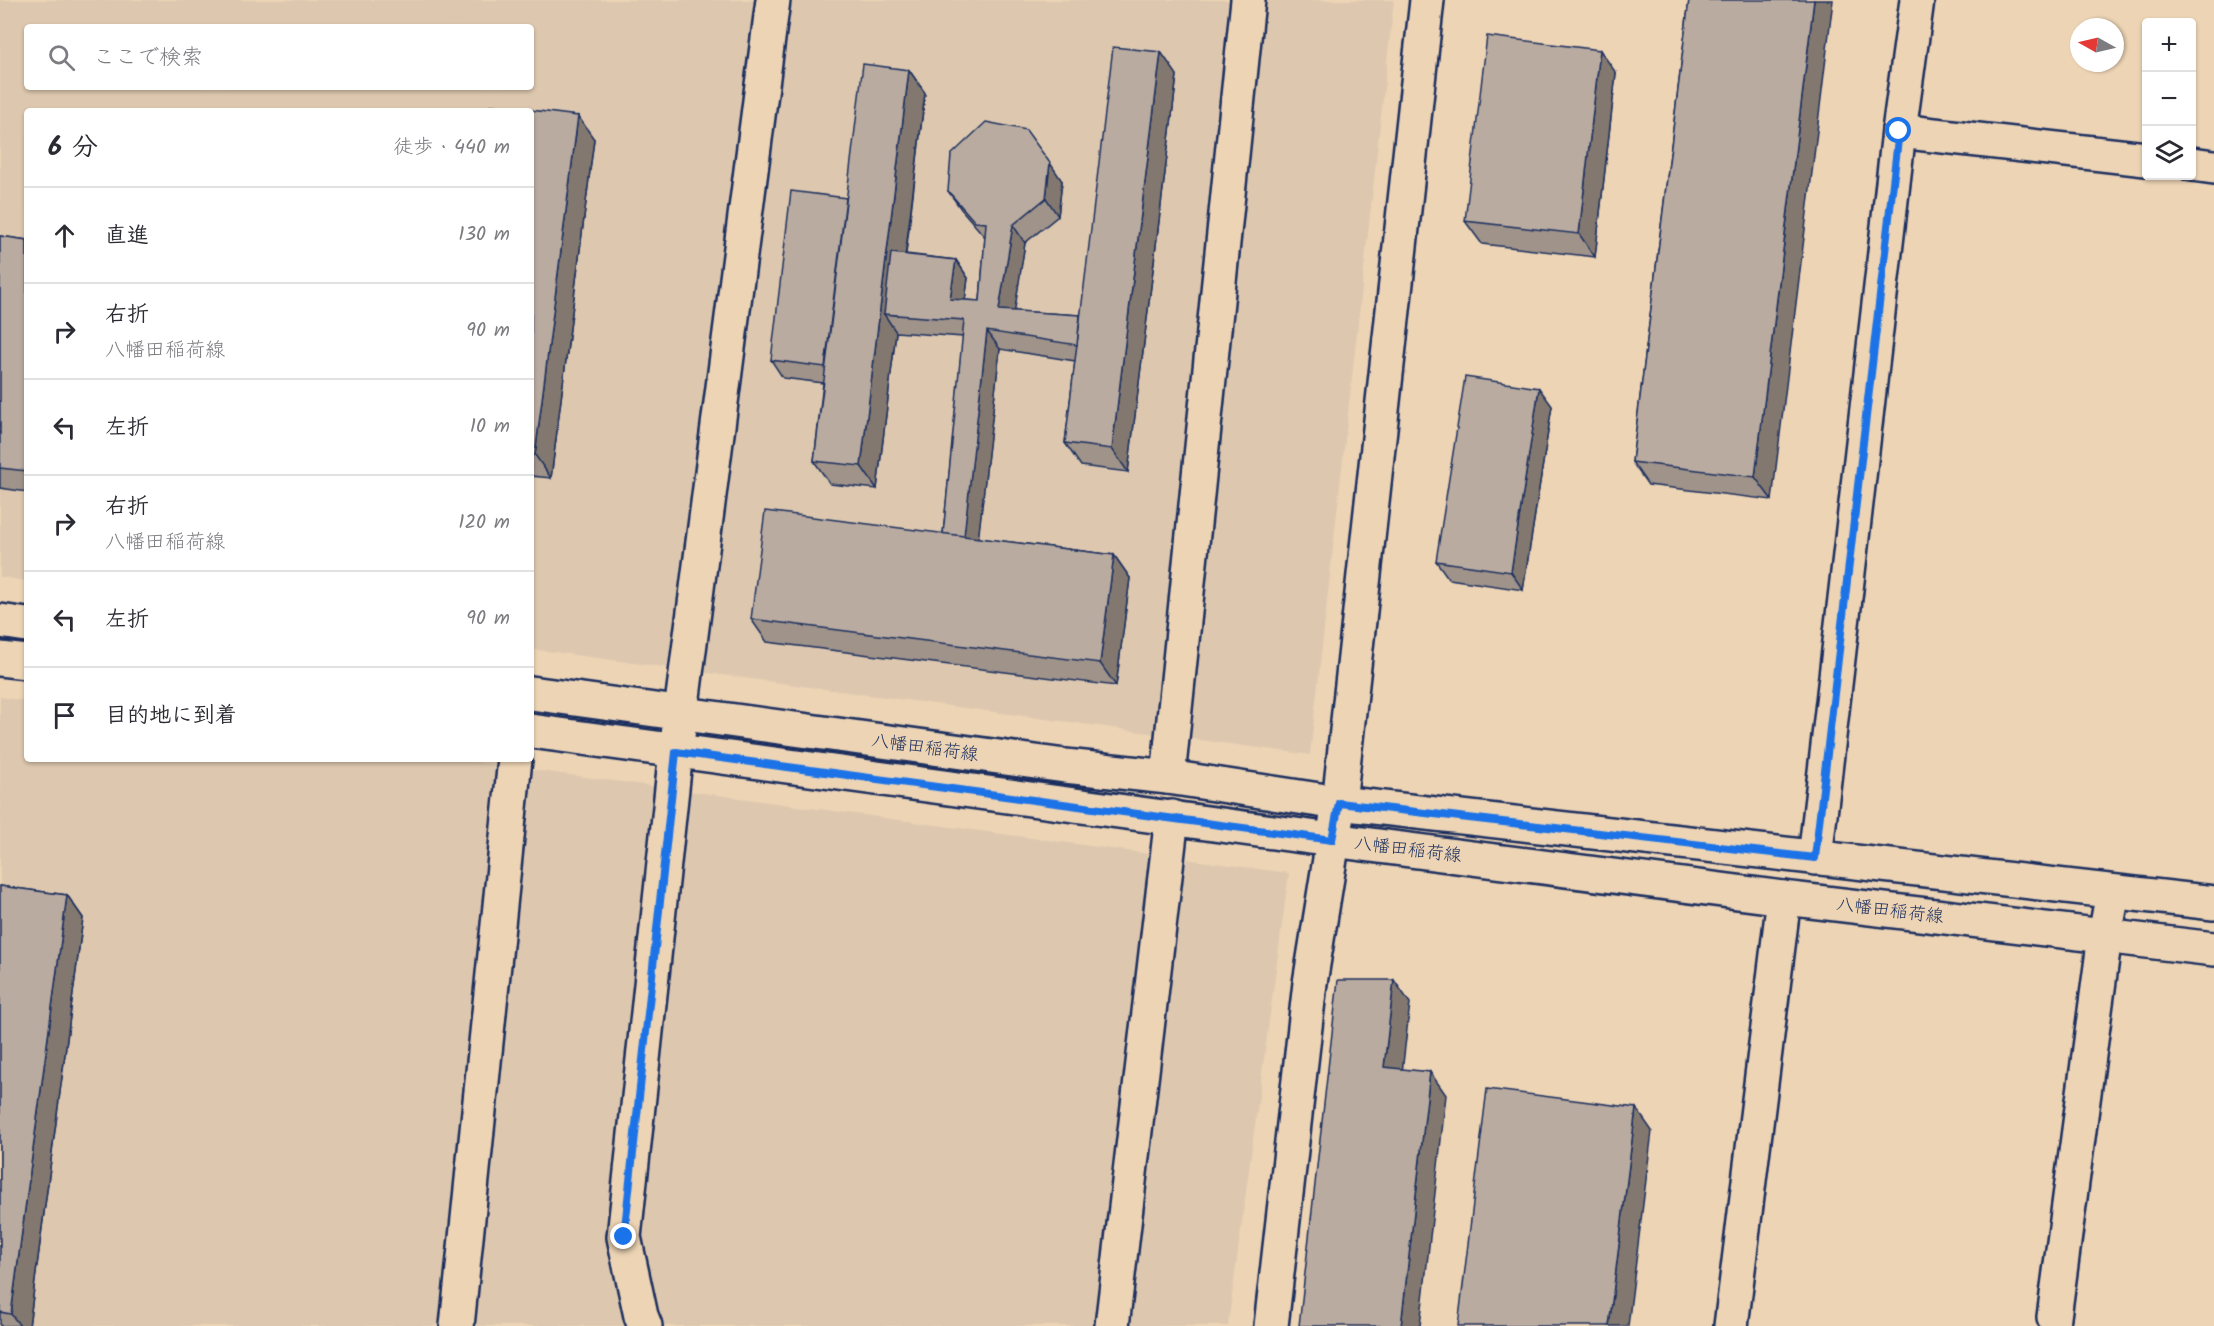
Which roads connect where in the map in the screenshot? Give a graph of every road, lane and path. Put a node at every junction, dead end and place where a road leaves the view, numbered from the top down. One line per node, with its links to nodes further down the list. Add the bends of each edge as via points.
1 (773, 0): 14 (main road)
2 (1248, 0): 18 (main road)
3 (1427, 0): 19 (main road)
4 (1917, 0): 5 (main road)
5 (1899, 131): 6 (main road); 22 (main road)
6 (2142, 159)
7 (2196, 165): 8 (main road)
8 (2214, 167)
9 (0, 621): 10 (main road)
10 (24, 625)
11 (0, 659): 12 (main road)
12 (24, 662)
13 (534, 693): 14 (main road, 八幡田稲荷線)
14 (681, 714): 16 (main road); 18 (main road, 八幡田稲荷線)
15 (534, 731): 16 (main road, 八幡田稲荷線)
16 (676, 752): 20 (main road, 八幡田稲荷線); 30 (main road, via 624,1237)
17 (515, 762): 29 (main road)
18 (1168, 777): 19 (main road, 八幡田稲荷線)
19 (1339, 803): 21 (main road); 22 (main road, 八幡田稲荷線)
20 (1172, 816): 21 (main road, 八幡田稲荷線); 31 (main road)
21 (1332, 840): 24 (main road, 八幡田稲荷線); 32 (main road, via 1310,983)
22 (1815, 858): 23 (main road, 八幡田稲荷線)
23 (2113, 892): 25 (main road, 八幡田稲荷線); 26 (main road)
24 (1784, 898): 26 (main road, 八幡田稲荷線); 33 (main road)
25 (2214, 903)
26 (2105, 936): 27 (main road, 八幡田稲荷線); 28 (main road)
27 (2214, 949)
28 (2054, 1317)
29 (458, 1326)
30 (645, 1326)
31 (1112, 1326)
32 (1270, 1326)
33 (1731, 1326)

